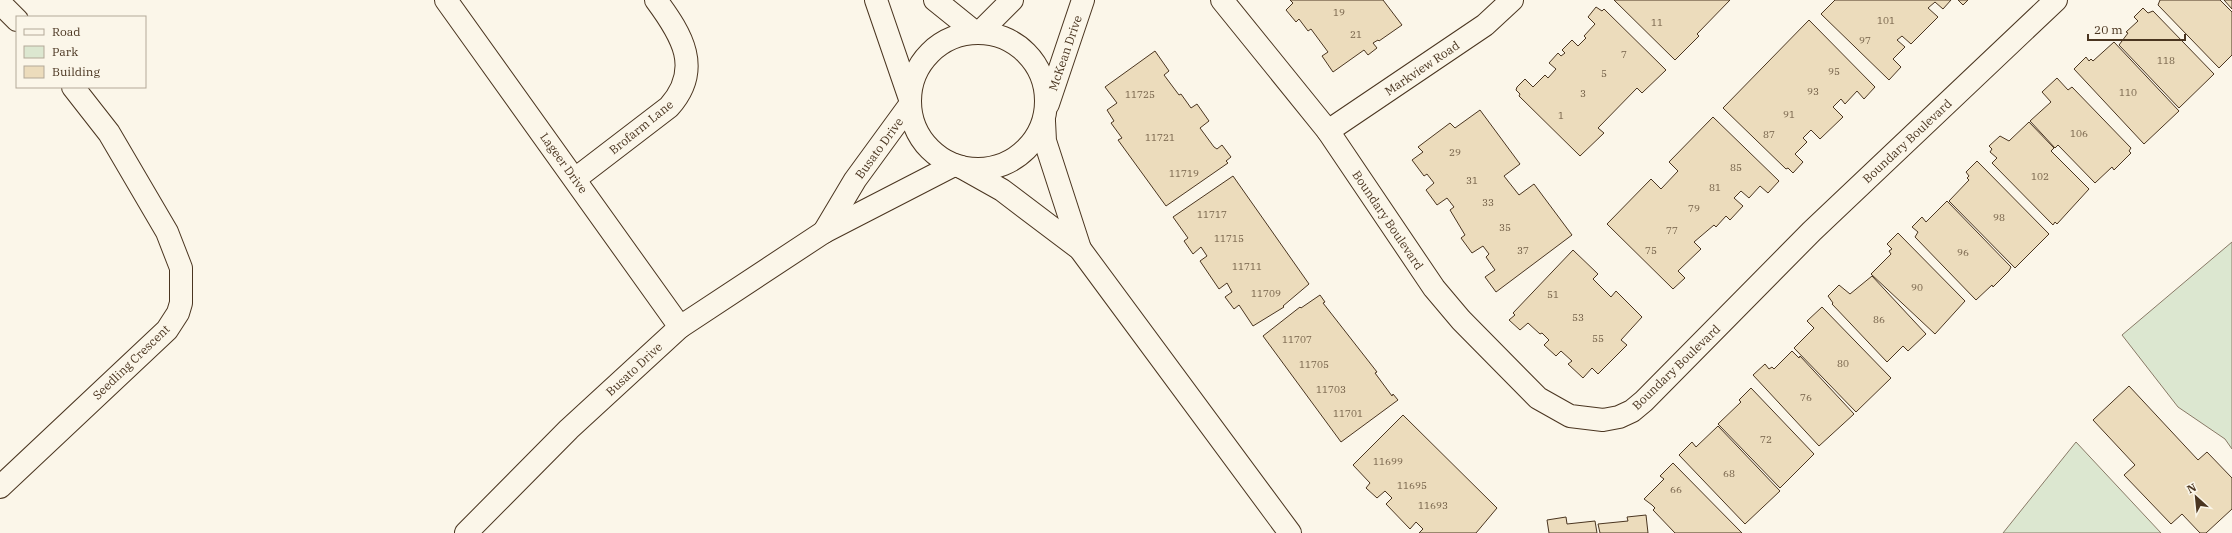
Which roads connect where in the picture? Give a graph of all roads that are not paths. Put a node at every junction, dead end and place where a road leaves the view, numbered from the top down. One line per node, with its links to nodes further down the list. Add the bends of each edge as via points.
1 (446, 0): 18 (street, Lageer Drive)
2 (656, 0): 18 (street, Brofarm Lane, via 677,28 684,48 687,68 680,94 669,107)
3 (876, 0): 14 (street)
4 (935, 0): 12 (street)
5 (1012, 0): 12 (street)
6 (1083, 0): 15 (street, McKean Drive)
7 (1222, 0): 16 (street, Boundary Boulevard)
8 (1512, 0): 16 (street, Markview Road, via 1485,25)
9 (2056, 0): 16 (street, Boundary Boulevard, via 1812,231 1644,401 1632,411 1603,420 1570,416 1538,398 1461,320 1434,288)
10 (0, 3): 11 (street)
11 (16, 19)
12 (978, 33): 14 (street, via 956,36 937,47 921,64 912,84); 15 (street, via 1001,36 1021,47 1036,64 1045,84)
13 (74, 88): 22 (street, Seedling Crescent, via 109,133 168,232 181,268 181,303 167,330)
14 (910, 102): 17 (street, via 915,128 927,148 945,162); 19 (street, Busato Drive, via 855,180)
15 (1045, 114): 17 (street, via 1041,129 1028,148 1010,162 989,169 966,169); 20 (street, via 1045,141)
16 (1328, 131)
17 (957, 166): 19 (street, Busato Drive); 20 (street, via 1002,190)
18 (575, 179): 21 (street, Lageer Drive)
19 (824, 232): 21 (street, Busato Drive)
20 (1080, 249): 24 (street)
21 (680, 327): 23 (street, Busato Drive, via 569,429)
22 (0, 487)
23 (466, 533)
24 (1290, 533)

